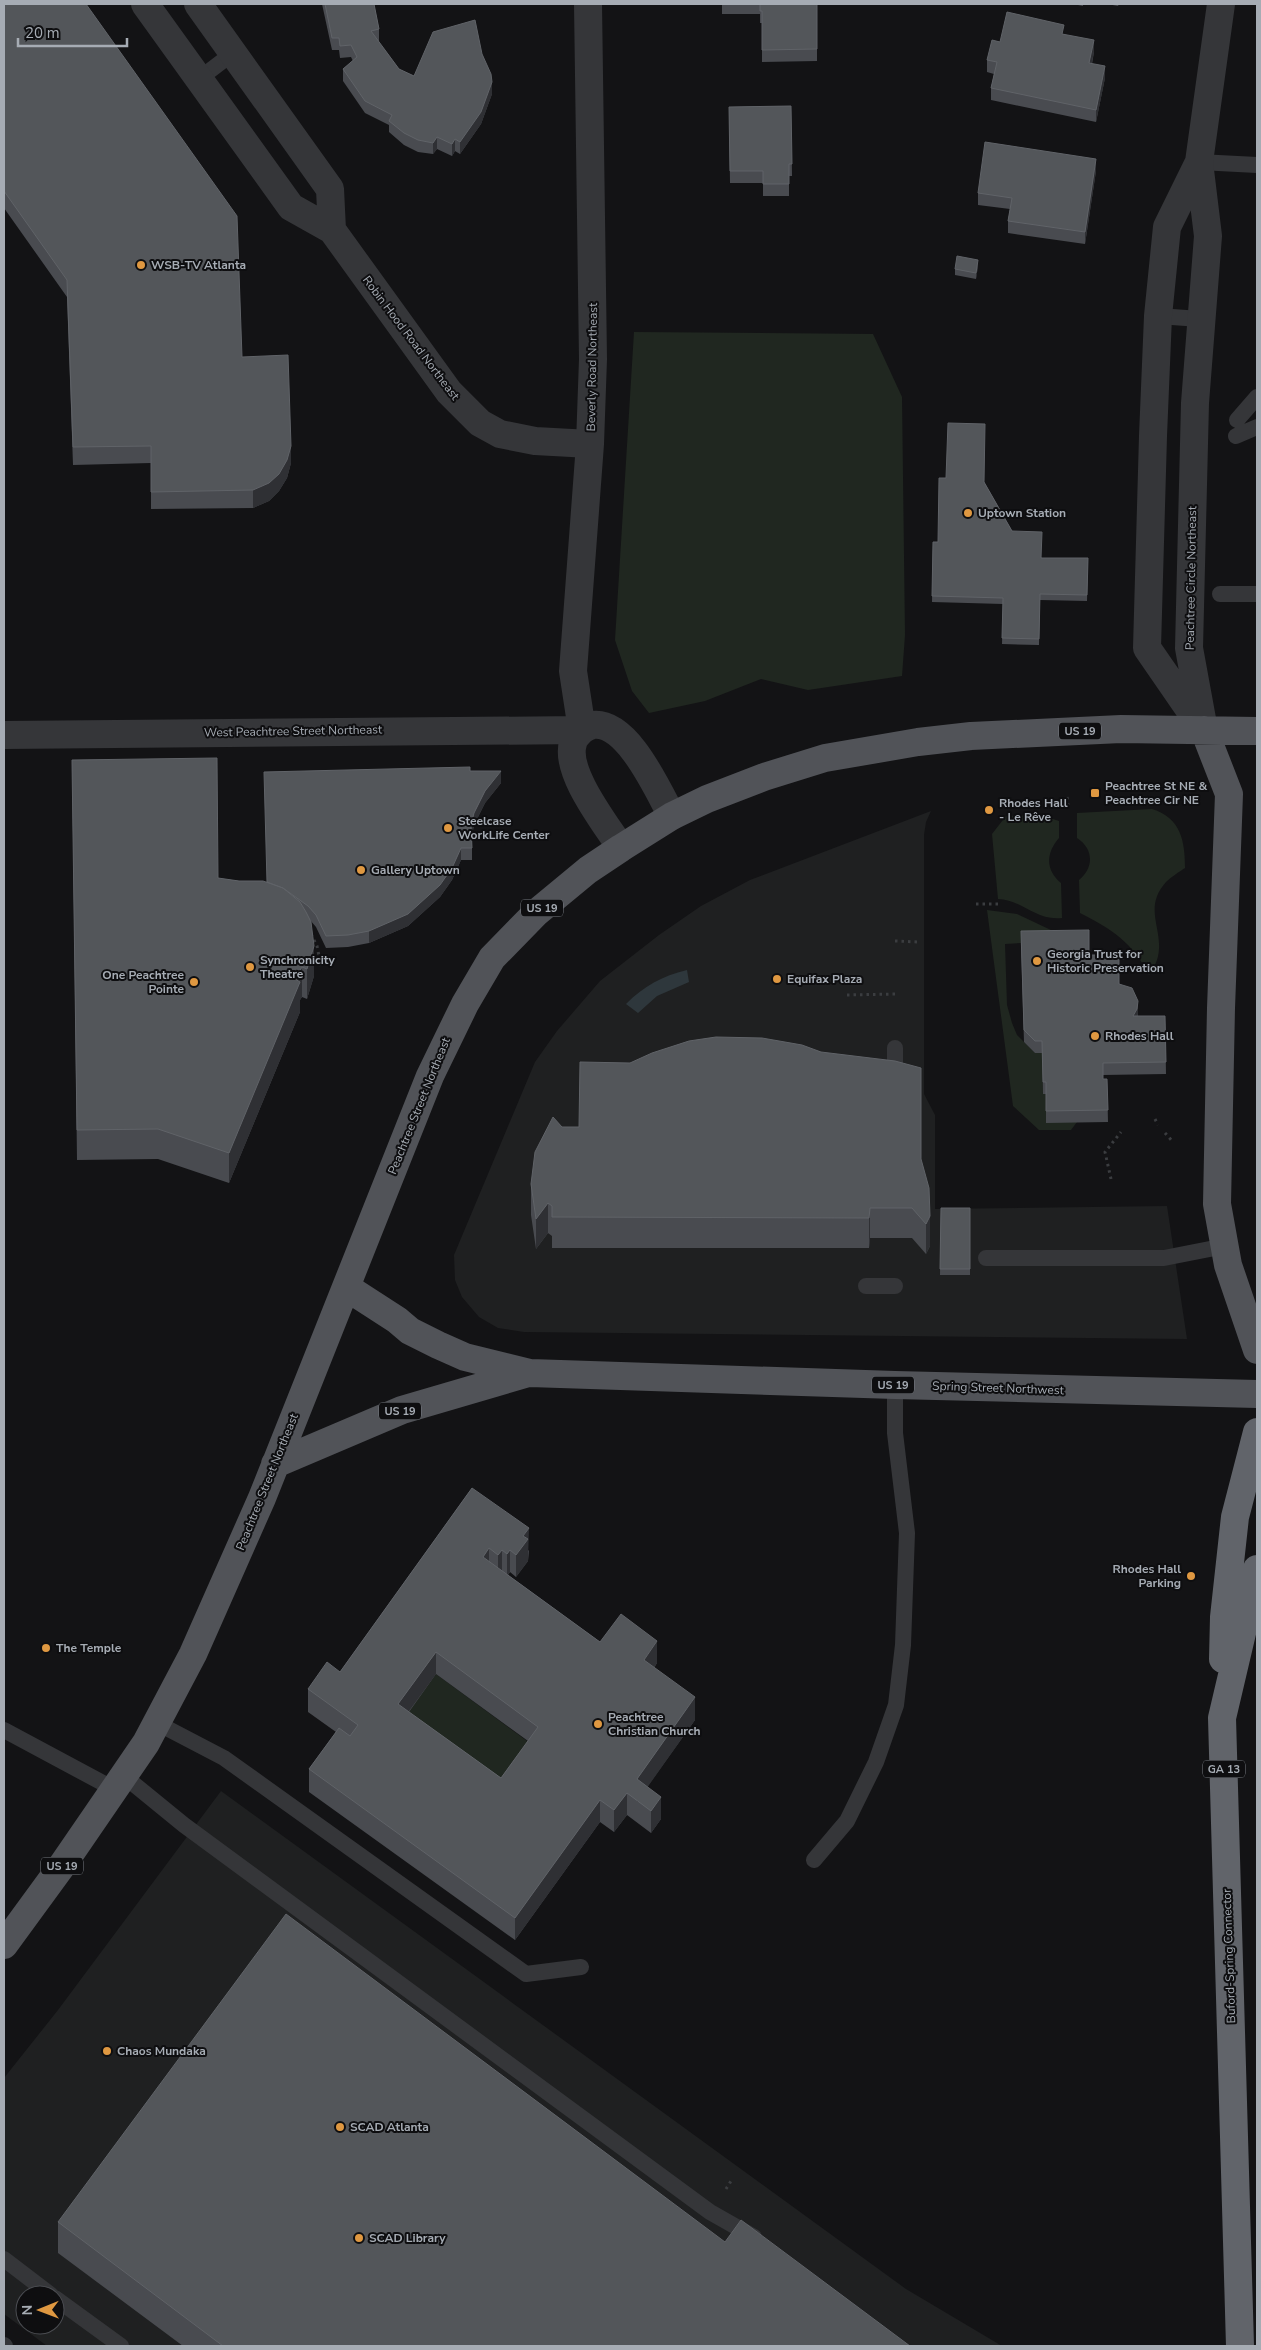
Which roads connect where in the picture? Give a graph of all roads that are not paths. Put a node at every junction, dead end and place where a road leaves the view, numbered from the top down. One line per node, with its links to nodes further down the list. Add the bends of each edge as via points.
1 (145, 4): 6 (street, Robin Hood Road Northeast)
2 (198, 4): 5 (street)
3 (588, 4): 16 (street, Beverly Road Northeast, via 593,359)
4 (1221, 4): 7 (street, Peachtree Circle Northeast)
5 (233, 53): 6 (lane); 9 (street, via 330,189)
6 (198, 79): 9 (street, Robin Hood Road Northeast, via 290,207)
7 (1199, 162): 8 (lane); 10 (street, Peachtree Circle Northeast, via 1167,227); 11 (street, Peachtree Circle Northeast, via 1208,236)
8 (1257, 165)
9 (332, 230): 16 (street, Robin Hood Road Northeast, via 449,392 480,423 500,434 535,441)
10 (1158, 316): 11 (lane); 20 (street, Peachtree Circle Northeast, via 1147,648)
11 (1200, 319): 20 (street, Peachtree Circle Northeast, via 1192,482 1189,648)
12 (1257, 397): 15 (lane)
13 (1257, 411): 15 (lane)
14 (1257, 427): 15 (lane)
15 (1237, 428)
16 (590, 444): 19 (street, Beverly Road Northeast, via 573,670)
17 (1220, 594): 18 (lane)
18 (1257, 594)
19 (582, 730): 22 (street, West Peachtree Street Northeast); 23 (street, West Peachtree Street Northeast, via 592,725 607,727 619,736 639,756); 24 (street, via 573,742 577,777)
20 (1204, 730): 21 (main road, US 19); 23 (main road, Peachtree Street Northeast / US 19, via 1095,730 970,736 896,745 825,758 764,777); 27 (main road, via 1229,794 1217,1204)
21 (1257, 731)
22 (4, 735)
23 (672, 816): 24 (main road, Peachtree Street Northeast / US 19)
24 (621, 848): 31 (main road, Peachtree Street Northeast / US 19, via 542,907 492,958 464,1004 430,1076)
25 (895, 1048): 26 (lane)
26 (895, 1091)
27 (1225, 1246): 28 (lane, via 1164,1258); 32 (main road, via 1228,1265)
28 (986, 1258)
29 (866, 1286): 30 (lane)
30 (895, 1286)
31 (346, 1287): 33 (main road, Spring Street Northwest, via 410,1331 465,1358); 37 (main road, Peachtree Street Northeast / US 19)
32 (1257, 1350)
33 (530, 1372): 34 (main road, Spring Street Northwest / US 19); 37 (main road, Spring Street Northwest / US 19, via 402,1410)
34 (894, 1385): 35 (main road, Spring Street Northwest / US 19); 43 (lane, via 895,1434 907,1533 903,1645 896,1705 876,1762 847,1821)
35 (1257, 1394)
36 (1257, 1432): 39 (highway, via 1235,1517 1224,1617)
37 (276, 1464): 40 (main road, Peachtree Street Northeast / US 19, via 202,1636)
38 (1257, 1570): 39 (highway, Buford-Spring Connector / GA 13)
39 (1222, 1718): 51 (highway, Buford-Spring Connector / GA 13)
40 (158, 1723): 42 (main road, Peachtree Street Northeast / US 19); 45 (lane, via 224,1758 526,1974)
41 (4, 1730): 42 (lane)
42 (119, 1782): 44 (main road, Peachtree Street Northeast / US 19); 46 (lane, via 184,1825 710,2212)
43 (814, 1860)
44 (4, 1945)
45 (581, 1967)
46 (768, 2248)
47 (4, 2259): 48 (lane)
48 (38, 2285)
49 (65, 2305): 50 (lane)
50 (121, 2346)
51 (1240, 2346)

